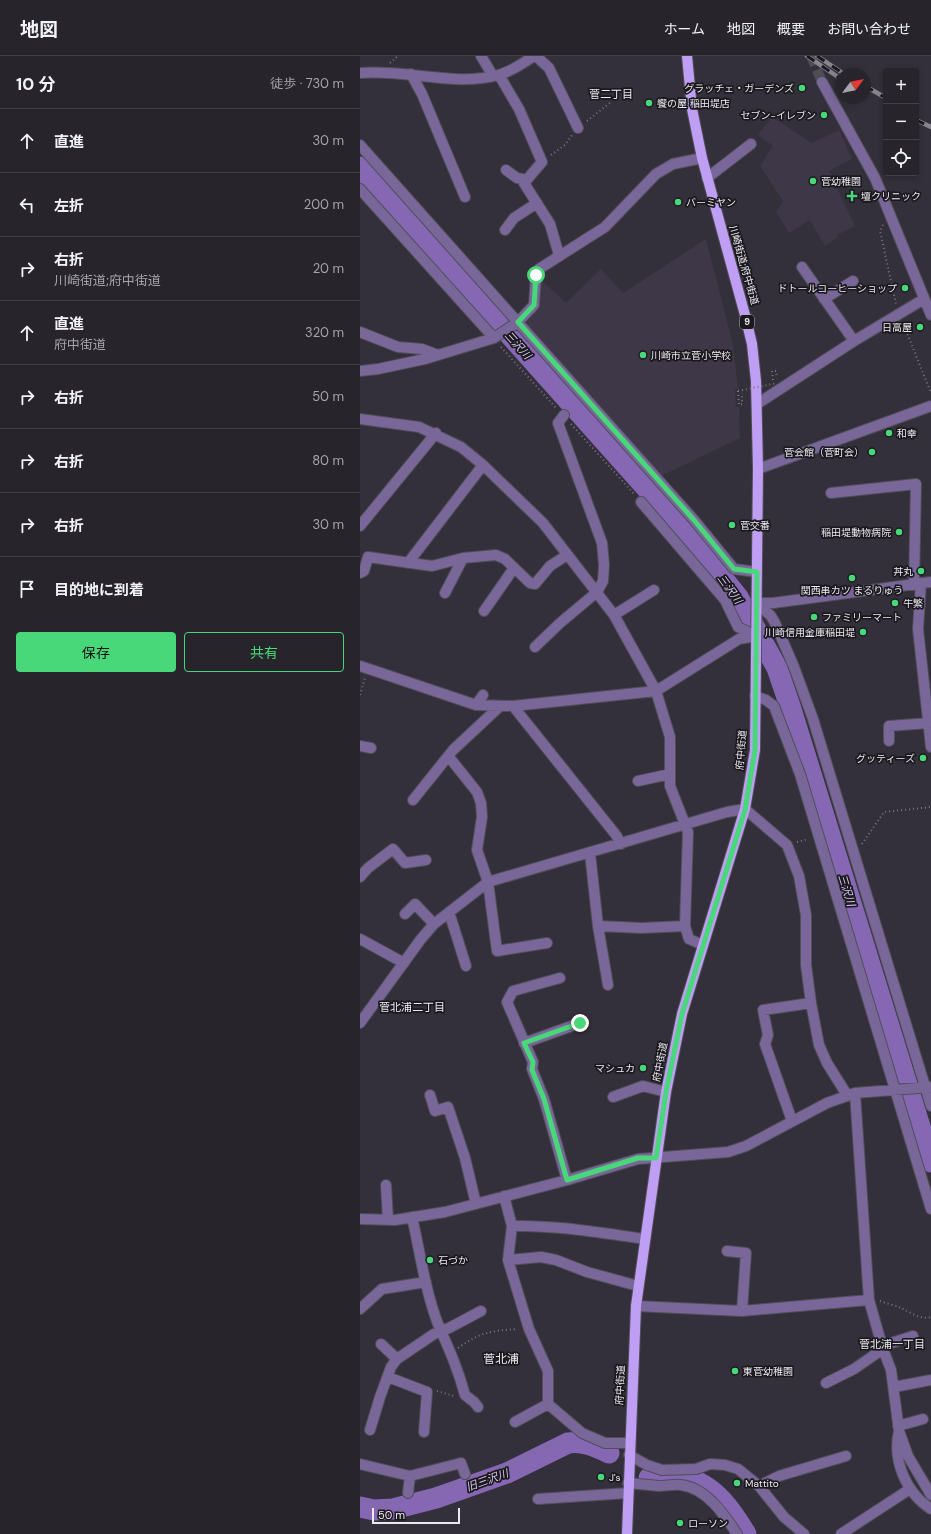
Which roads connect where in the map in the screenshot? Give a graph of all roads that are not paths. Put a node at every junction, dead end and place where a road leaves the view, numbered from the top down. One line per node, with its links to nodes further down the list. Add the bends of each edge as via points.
1 (481, 56): 6 (street)
2 (535, 56): 6 (street); 8 (street, via 549,68)
3 (687, 56): 11 (main road, 川崎街道;府中街道 / 9, via 692,109)
4 (360, 73): 5 (street, via 378,71)
5 (411, 74): 6 (street, via 460,79); 16 (street, via 422,94)
6 (496, 76): 14 (street, via 519,108 542,162)
7 (822, 82): 23 (street, via 875,178)
8 (578, 128)
9 (360, 144): 25 (street)
10 (751, 144): 13 (street)
11 (702, 158): 13 (main road, 川崎街道;府中街道 / 9); 19 (street, via 673,164 656,174 605,227)
12 (506, 170): 14 (street, via 517,178)
13 (707, 178): 31 (main road, 川崎街道;府中街道 / 9, via 752,344)
14 (527, 180): 17 (street, via 524,183)
15 (360, 189): 27 (street)
16 (465, 197)
17 (537, 203): 18 (street, via 514,218); 19 (street, via 550,224)
18 (505, 230)
19 (559, 255): 25 (street, via 539,269 536,275 534,305)
20 (802, 267): 22 (street)
21 (853, 281): 22 (street)
22 (824, 299): 28 (street)
23 (924, 299): 24 (street); 28 (street)
24 (931, 315)
25 (518, 322): 27 (street); 45 (street, via 694,520 734,569)
26 (360, 332): 29 (street, via 398,347)
27 (494, 338): 29 (street)
28 (854, 341): 31 (street)
29 (438, 355): 30 (street)
30 (360, 371)
31 (757, 404): 37 (main road, 川崎街道;府中街道 / 9)
32 (931, 406): 37 (street)
33 (564, 416): 49 (street, via 558,423 602,543 603,581)
34 (360, 419): 35 (street, via 419,427)
35 (436, 433): 36 (street, via 461,447); 40 (street)
36 (483, 465): 41 (street, via 543,523); 43 (street)
37 (758, 470): 45 (main road, 川崎街道;府中街道 / 9)
38 (831, 493): 47 (street, via 916,484)
39 (641, 502): 54 (street, via 725,600 738,627)
40 (360, 526)
41 (567, 555): 44 (street, via 550,566 535,584 530,583); 49 (street)
42 (463, 558): 43 (street, via 432,566); 44 (street, via 496,554); 50 (street)
43 (408, 563): 46 (street, via 368,557 364,571)
44 (514, 568): 52 (street)
45 (757, 572): 51 (main road, 川崎街道;府中街道 / 9)
46 (360, 573)
47 (922, 583): 51 (street); 63 (street, via 918,629)
48 (654, 590): 53 (street)
49 (597, 592): 53 (street); 55 (street)
50 (445, 594)
51 (759, 600): 54 (main road, 府中街道 / 9); 95 (street, via 770,615 794,667 813,719)
52 (484, 612)
53 (614, 615): 57 (street)
54 (756, 641): 57 (street, via 738,640); 59 (main road, 府中街道 / 9)
55 (535, 647)
56 (364, 668): 60 (street)
57 (656, 691): 61 (street); 69 (street, via 670,737)
58 (483, 695): 60 (street)
59 (755, 696): 72 (main road, 府中街道 / 9, via 755,750); 96 (street, via 774,706 800,774)
60 (476, 705): 62 (street)
61 (514, 706): 62 (street); 74 (street, via 616,835)
62 (499, 707): 68 (street)
63 (929, 723): 64 (street, via 888,726); 66 (street)
64 (889, 741)
65 (360, 746): 67 (street)
66 (931, 747)
67 (371, 748)
68 (448, 757): 71 (street); 78 (street, via 476,792 481,803 482,816 477,850)
69 (670, 774): 70 (street); 73 (street, via 670,786)
70 (638, 781)
71 (413, 800)
72 (745, 810): 73 (street, via 727,812); 86 (main road, 府中街道 / 9); 91 (street, via 787,845 799,876 806,915 806,965)
73 (684, 824): 74 (street); 83 (street, via 688,832)
74 (620, 844): 75 (street)
75 (590, 853): 78 (street); 82 (street)
76 (426, 860): 77 (street, via 405,863 393,849)
77 (360, 877)
78 (488, 882): 79 (street); 85 (street, via 497,951)
79 (449, 912): 81 (street); 88 (street)
80 (405, 914): 81 (street, via 415,904)
81 (434, 924): 87 (street)
82 (598, 926): 83 (street); 90 (street)
83 (685, 926): 86 (street, via 689,939)
84 (360, 939): 87 (street)
85 (547, 943)
86 (703, 945): 97 (main road, 府中街道 / 9, via 682,1014)
87 (404, 963): 92 (street)
88 (466, 966)
89 (560, 978): 94 (street, via 512,991 507,1002)
90 (608, 985)
91 (810, 1003): 98 (street, via 820,1044 828,1063); 102 (street, via 763,1010 768,1035 765,1044)
92 (360, 1023)
93 (580, 1023): 94 (street)
94 (524, 1043): 104 (street, via 533,1062 532,1070 544,1099)
95 (928, 1087): 96 (street); 101 (street)
96 (896, 1090): 98 (street); 108 (street)
97 (666, 1092): 100 (street, via 643,1086); 103 (main road, 府中街道 / 9)
98 (851, 1094): 102 (street); 118 (street)
99 (430, 1095): 107 (street, via 435,1110 448,1107 465,1158)
100 (613, 1097)
101 (931, 1106)
102 (792, 1121): 103 (street, via 746,1146 728,1152)
103 (656, 1158): 104 (street, via 638,1158); 113 (main road, 府中街道 / 9)
104 (567, 1180): 106 (street)
105 (386, 1185): 111 (street)
106 (504, 1196): 107 (street); 112 (street)
107 (476, 1204): 109 (street)
108 (931, 1209)
109 (412, 1217): 111 (street); 116 (street)
110 (360, 1219): 111 (street)
111 (388, 1220)
112 (512, 1226): 113 (street, via 591,1231); 115 (street)
113 (645, 1239): 117 (main road, 府中街道 / 9)
114 (727, 1251): 122 (street, via 746,1252)
115 (508, 1260): 117 (street, via 556,1260 587,1272); 132 (street, via 529,1329 548,1371)
116 (426, 1282): 120 (street, via 382,1289); 123 (street)
117 (638, 1286): 119 (main road, 府中街道 / 9)
118 (868, 1299): 122 (street); 126 (street)
119 (636, 1306): 122 (street); 139 (main road, 府中街道 / 9)
120 (360, 1309)
121 (482, 1311): 123 (street)
122 (742, 1311)
123 (442, 1331): 127 (street); 133 (street, via 452,1352 465,1396)
124 (913, 1336): 126 (street)
125 (381, 1344): 127 (street)
126 (882, 1347): 130 (street, via 854,1369); 131 (street, via 892,1370)
127 (397, 1359): 128 (street)
128 (388, 1377): 137 (street); 138 (street, via 427,1392)
129 (931, 1380): 131 (street)
130 (826, 1383)
131 (894, 1387): 136 (street)
132 (548, 1404): 135 (street); 139 (street, via 582,1433 605,1443)
133 (478, 1407)
134 (923, 1419): 136 (street)
135 (515, 1422)
136 (898, 1429): 147 (street, via 897,1459); 149 (street, via 908,1456)
137 (370, 1430)
138 (424, 1432)
139 (629, 1443): 140 (main road, 府中街道 / 9)
140 (629, 1455): 145 (street, via 662,1470 696,1469 710,1464 738,1468); 146 (main road, 府中街道 / 9)
141 (846, 1456): 145 (street, via 779,1476)
142 (360, 1464): 144 (street)
143 (465, 1474): 144 (street, via 461,1463)
144 (410, 1476): 148 (street)
145 (759, 1486): 154 (street, via 784,1517)
146 (628, 1488): 150 (street); 152 (main road, 府中街道 / 9); 153 (street, via 680,1485 692,1488 724,1514)
147 (910, 1489): 151 (street, via 921,1503); 155 (street)
148 (408, 1493)
149 (931, 1495)
150 (538, 1499)
151 (931, 1509)
152 (627, 1534)
153 (737, 1534)
154 (804, 1534)
155 (841, 1534)

